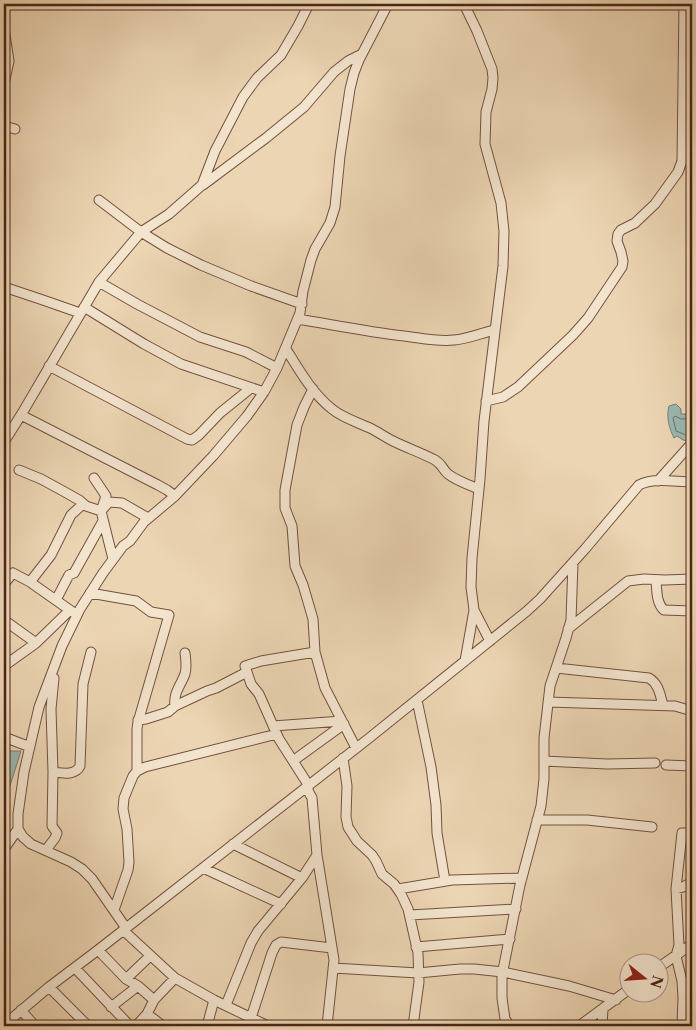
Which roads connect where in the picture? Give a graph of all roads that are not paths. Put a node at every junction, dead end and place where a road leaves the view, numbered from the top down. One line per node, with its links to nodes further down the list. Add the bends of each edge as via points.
1 (309, 4): 11 (street, via 280,54 243,97 215,151)
2 (388, 4): 6 (street)
3 (464, 4): 19 (street, via 493,78 486,112 485,144 501,203 504,231)
4 (684, 4): 26 (street, via 683,138 678,172 655,204 635,224 618,234 622,267 588,318 518,387 503,397)
5 (4, 28): 7 (street)
6 (362, 54): 11 (street, via 334,72 304,107); 16 (street, via 350,89 335,207 311,260)
7 (6, 62): 8 (street)
8 (4, 84)
9 (4, 126): 10 (street)
10 (14, 129)
11 (202, 185): 13 (street, via 169,214)
12 (99, 200): 13 (street)
13 (141, 232): 14 (street); 16 (street, via 201,264)
14 (99, 282): 17 (street); 22 (street, via 200,337 246,352)
15 (4, 287): 17 (street)
16 (302, 304): 18 (street)
17 (82, 310): 21 (street); 23 (street, via 181,364)
18 (298, 319): 19 (street, via 438,340 462,339); 20 (street)
19 (495, 330): 26 (street)
20 (286, 348): 22 (street); 24 (street)
21 (49, 366): 23 (street, via 187,440 199,436 220,412); 27 (street)
22 (278, 368): 25 (street)
23 (251, 388): 25 (street)
24 (313, 389): 34 (street, via 334,411 436,461 455,479); 56 (street, via 297,425 284,500 293,531 295,566 313,619)
25 (264, 392): 35 (street, via 213,456)
26 (486, 401): 34 (street)
27 (21, 415): 28 (street); 35 (street)
28 (4, 442)
29 (692, 443): 32 (street)
30 (19, 470): 36 (street)
31 (94, 478): 37 (street, via 106,496)
32 (658, 481): 33 (street); 41 (street, via 639,486)
33 (692, 482)
34 (479, 489): 48 (street, via 472,558)
35 (175, 496): 38 (street)
36 (83, 504): 37 (street); 44 (street, via 72,515 51,555)
37 (101, 511): 38 (street, via 109,502 122,503); 39 (street)
38 (148, 518): 40 (street)
39 (103, 521): 40 (street); 47 (street)
40 (113, 559): 46 (street)
41 (573, 563): 52 (street); 53 (street, via 533,606)
42 (692, 579): 43 (street)
43 (656, 580): 49 (street, via 661,608); 52 (street, via 628,581)
44 (30, 582): 45 (street, via 13,573); 47 (street)
45 (4, 584)
46 (90, 593): 50 (street); 68 (street, via 136,601 151,612 169,615)
47 (56, 600): 50 (street)
48 (474, 610): 53 (street); 58 (street)
49 (692, 610)
50 (74, 612): 54 (street); 59 (street)
51 (4, 620): 54 (street)
52 (568, 629): 61 (street)
53 (490, 641): 58 (street)
54 (36, 643): 60 (street)
55 (91, 652): 81 (street, via 83,684 79,770 73,773)
56 (315, 652): 62 (street, via 261,661 245,666); 69 (street, via 325,688)
57 (185, 653): 66 (street, via 185,673 177,689)
58 (465, 661): 63 (street)
59 (55, 665): 72 (street, via 39,707); 81 (street, via 51,709)
60 (4, 666)
61 (556, 668): 64 (street); 65 (street, via 650,678 658,687)
62 (247, 672): 66 (street); 70 (street)
63 (417, 700): 73 (street); 94 (street, via 431,768)
64 (548, 702): 65 (street); 76 (street)
65 (664, 705): 67 (street)
66 (175, 706): 68 (street, via 168,712)
67 (692, 712)
68 (138, 720): 80 (street)
69 (343, 723): 70 (street); 73 (street); 75 (street)
70 (275, 730): 75 (street); 80 (street)
71 (4, 738): 72 (street)
72 (30, 747): 85 (street)
73 (356, 748): 74 (street)
74 (343, 758): 82 (street); 96 (street, via 348,827 372,855 382,874)
75 (293, 761): 82 (street)
76 (544, 761): 77 (street); 83 (street, via 543,793)
77 (655, 763)
78 (666, 765): 79 (street)
79 (692, 766)
80 (137, 771): 100 (street, via 123,804 129,862)
81 (53, 772): 89 (street, via 52,826 57,833)
82 (307, 786): 87 (street); 90 (street, via 312,798)
83 (537, 820): 84 (street, via 587,820); 93 (street)
84 (652, 827)
85 (18, 828): 88 (street); 89 (street, via 31,844)
86 (692, 833): 97 (street, via 682,833)
87 (233, 844): 91 (street); 92 (street)
88 (4, 849)
89 (46, 850): 100 (street, via 82,869)
90 (317, 855): 92 (street); 106 (street)
91 (203, 868): 98 (street); 102 (street)
92 (302, 878): 98 (street)
93 (522, 878): 94 (street); 99 (street)
94 (445, 881): 96 (street)
95 (692, 882): 97 (street)
96 (398, 889): 101 (street)
97 (676, 889): 109 (street, via 679,945)
98 (281, 904): 122 (street, via 251,943)
99 (516, 909): 101 (street); 103 (street)
100 (114, 910): 102 (street)
101 (410, 915): 105 (street)
102 (125, 929): 107 (street); 108 (street)
103 (510, 939): 105 (street); 114 (street)
104 (692, 944): 109 (street)
105 (416, 946): 113 (street)
106 (332, 948): 112 (street); 127 (street, via 279,943 272,953)
107 (98, 950): 111 (street); 116 (street)
108 (150, 956): 115 (street); 116 (street)
109 (676, 956): 110 (street); 141 (street, via 682,981)
110 (668, 961)
111 (75, 968): 117 (street); 123 (street)
112 (333, 968): 113 (street); 136 (street)
113 (418, 972): 114 (street, via 474,969); 137 (street)
114 (503, 972): 121 (street); 138 (street, via 502,998)
115 (175, 978): 119 (street); 120 (street)
116 (126, 979): 118 (street)
117 (49, 986): 125 (street); 130 (street)
118 (138, 986): 119 (street); 123 (street)
119 (154, 1000): 126 (street)
120 (214, 1000): 122 (street); 134 (street)
121 (616, 1000): 124 (street)
122 (226, 1005): 127 (street)
123 (111, 1007): 131 (street)
124 (603, 1009): 139 (street); 140 (street)
125 (21, 1010): 128 (street); 129 (street)
126 (147, 1014): 132 (street); 133 (street)
127 (251, 1018): 135 (street)
128 (5, 1022)
129 (35, 1026)
130 (88, 1026)
131 (130, 1026)
132 (136, 1026)
133 (163, 1026)
134 (207, 1026)
135 (268, 1026)
136 (327, 1026)
137 (413, 1026)
138 (510, 1026)
139 (579, 1026)
140 (602, 1026)
141 (682, 1026)

